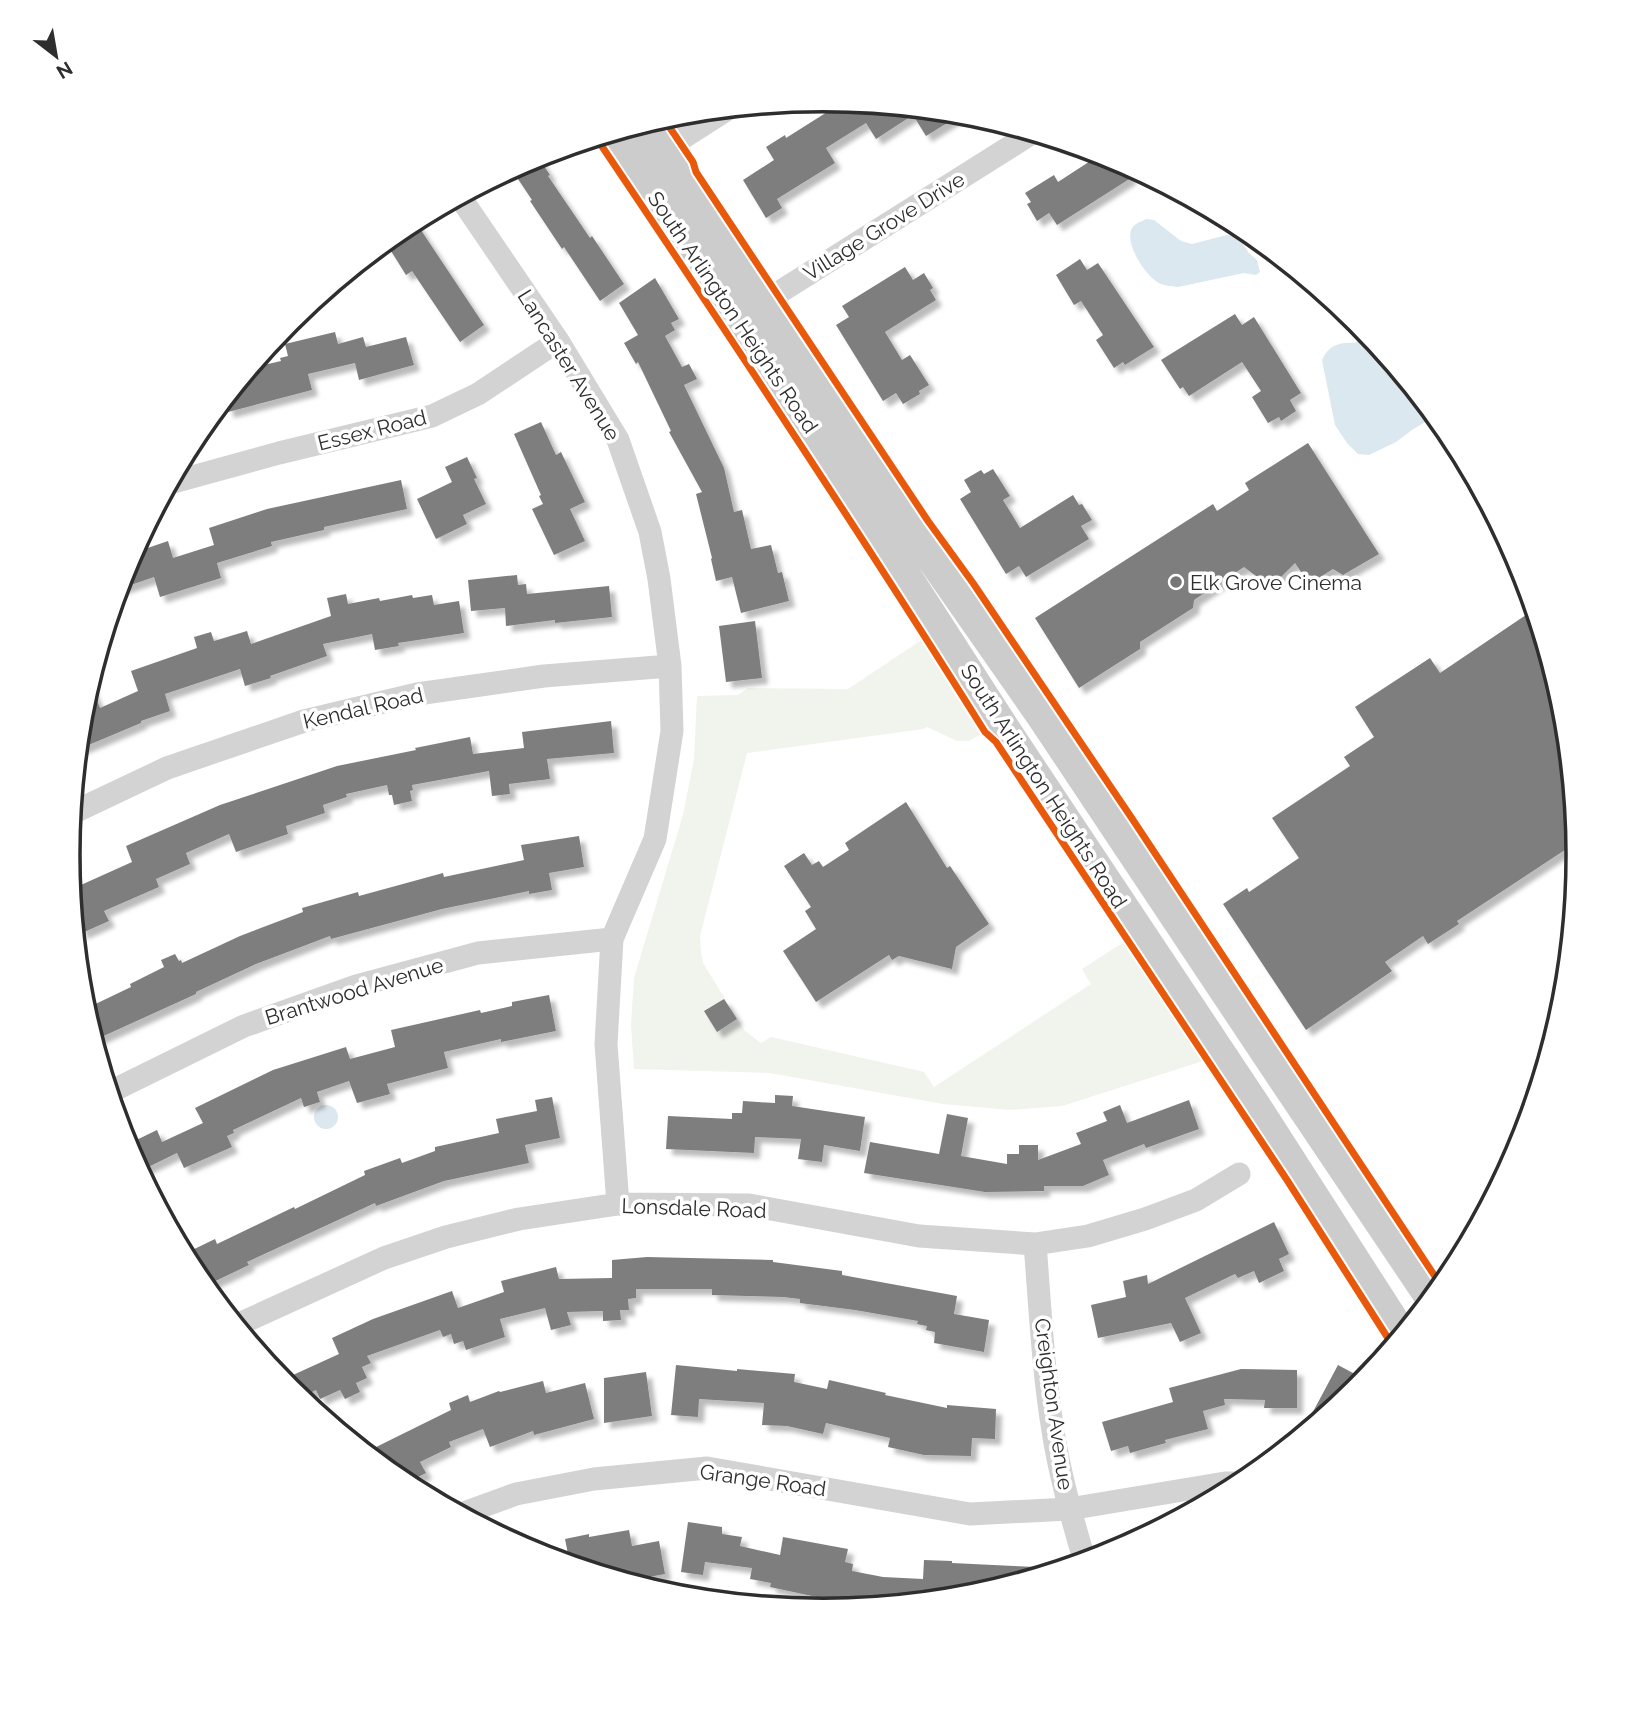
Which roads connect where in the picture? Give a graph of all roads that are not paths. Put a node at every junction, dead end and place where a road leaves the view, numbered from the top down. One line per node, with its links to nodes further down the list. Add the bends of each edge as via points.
1 (706, 122): 5 (street)
2 (645, 135): 5 (main road, South Arlington Heights Road)
3 (623, 140): 5 (main road, South Arlington Heights Road)
4 (1021, 140): 7 (street, Village Grove Drive)
5 (649, 159): 7 (main road, South Arlington Heights Road)
6 (465, 205): 8 (street, Lancaster Avenue)
7 (749, 312): 17 (main road, South Arlington Heights Road, via 900,512 1049,725); 19 (main road, South Arlington Heights Road, via 834,465)
8 (558, 341): 9 (street, Essex Road, via 478,394 432,416); 10 (street, Lancaster Avenue, via 618,440 650,532)
9 (182, 481)
10 (670, 666): 11 (street, Kendal Road, via 544,676 417,694 304,721 167,768); 12 (street, Lancaster Avenue, via 672,731 654,839)
11 (82, 808)
12 (612, 939): 13 (street, Brantwood Avenue, via 478,953 356,986 244,1026); 15 (street, Lancaster Avenue, via 606,1044)
13 (118, 1088)
14 (1240, 1174): 16 (street, Lonsdale Road, via 1196,1200 1145,1219 1088,1236)
15 (618, 1204): 16 (street, Lonsdale Road, via 749,1205 919,1236); 18 (street, Lonsdale Road, via 519,1219 425,1244)
16 (1035, 1244): 21 (street, Creighton Avenue, via 1053,1432)
17 (1426, 1290)
18 (245, 1321)
19 (1397, 1327)
20 (1219, 1484): 21 (street, Grange Road)
21 (1069, 1509): 22 (street, Grange Road, via 970,1514 707,1468 581,1482 516,1494); 23 (street, Creighton Avenue)
22 (472, 1510)
23 (1082, 1552)

